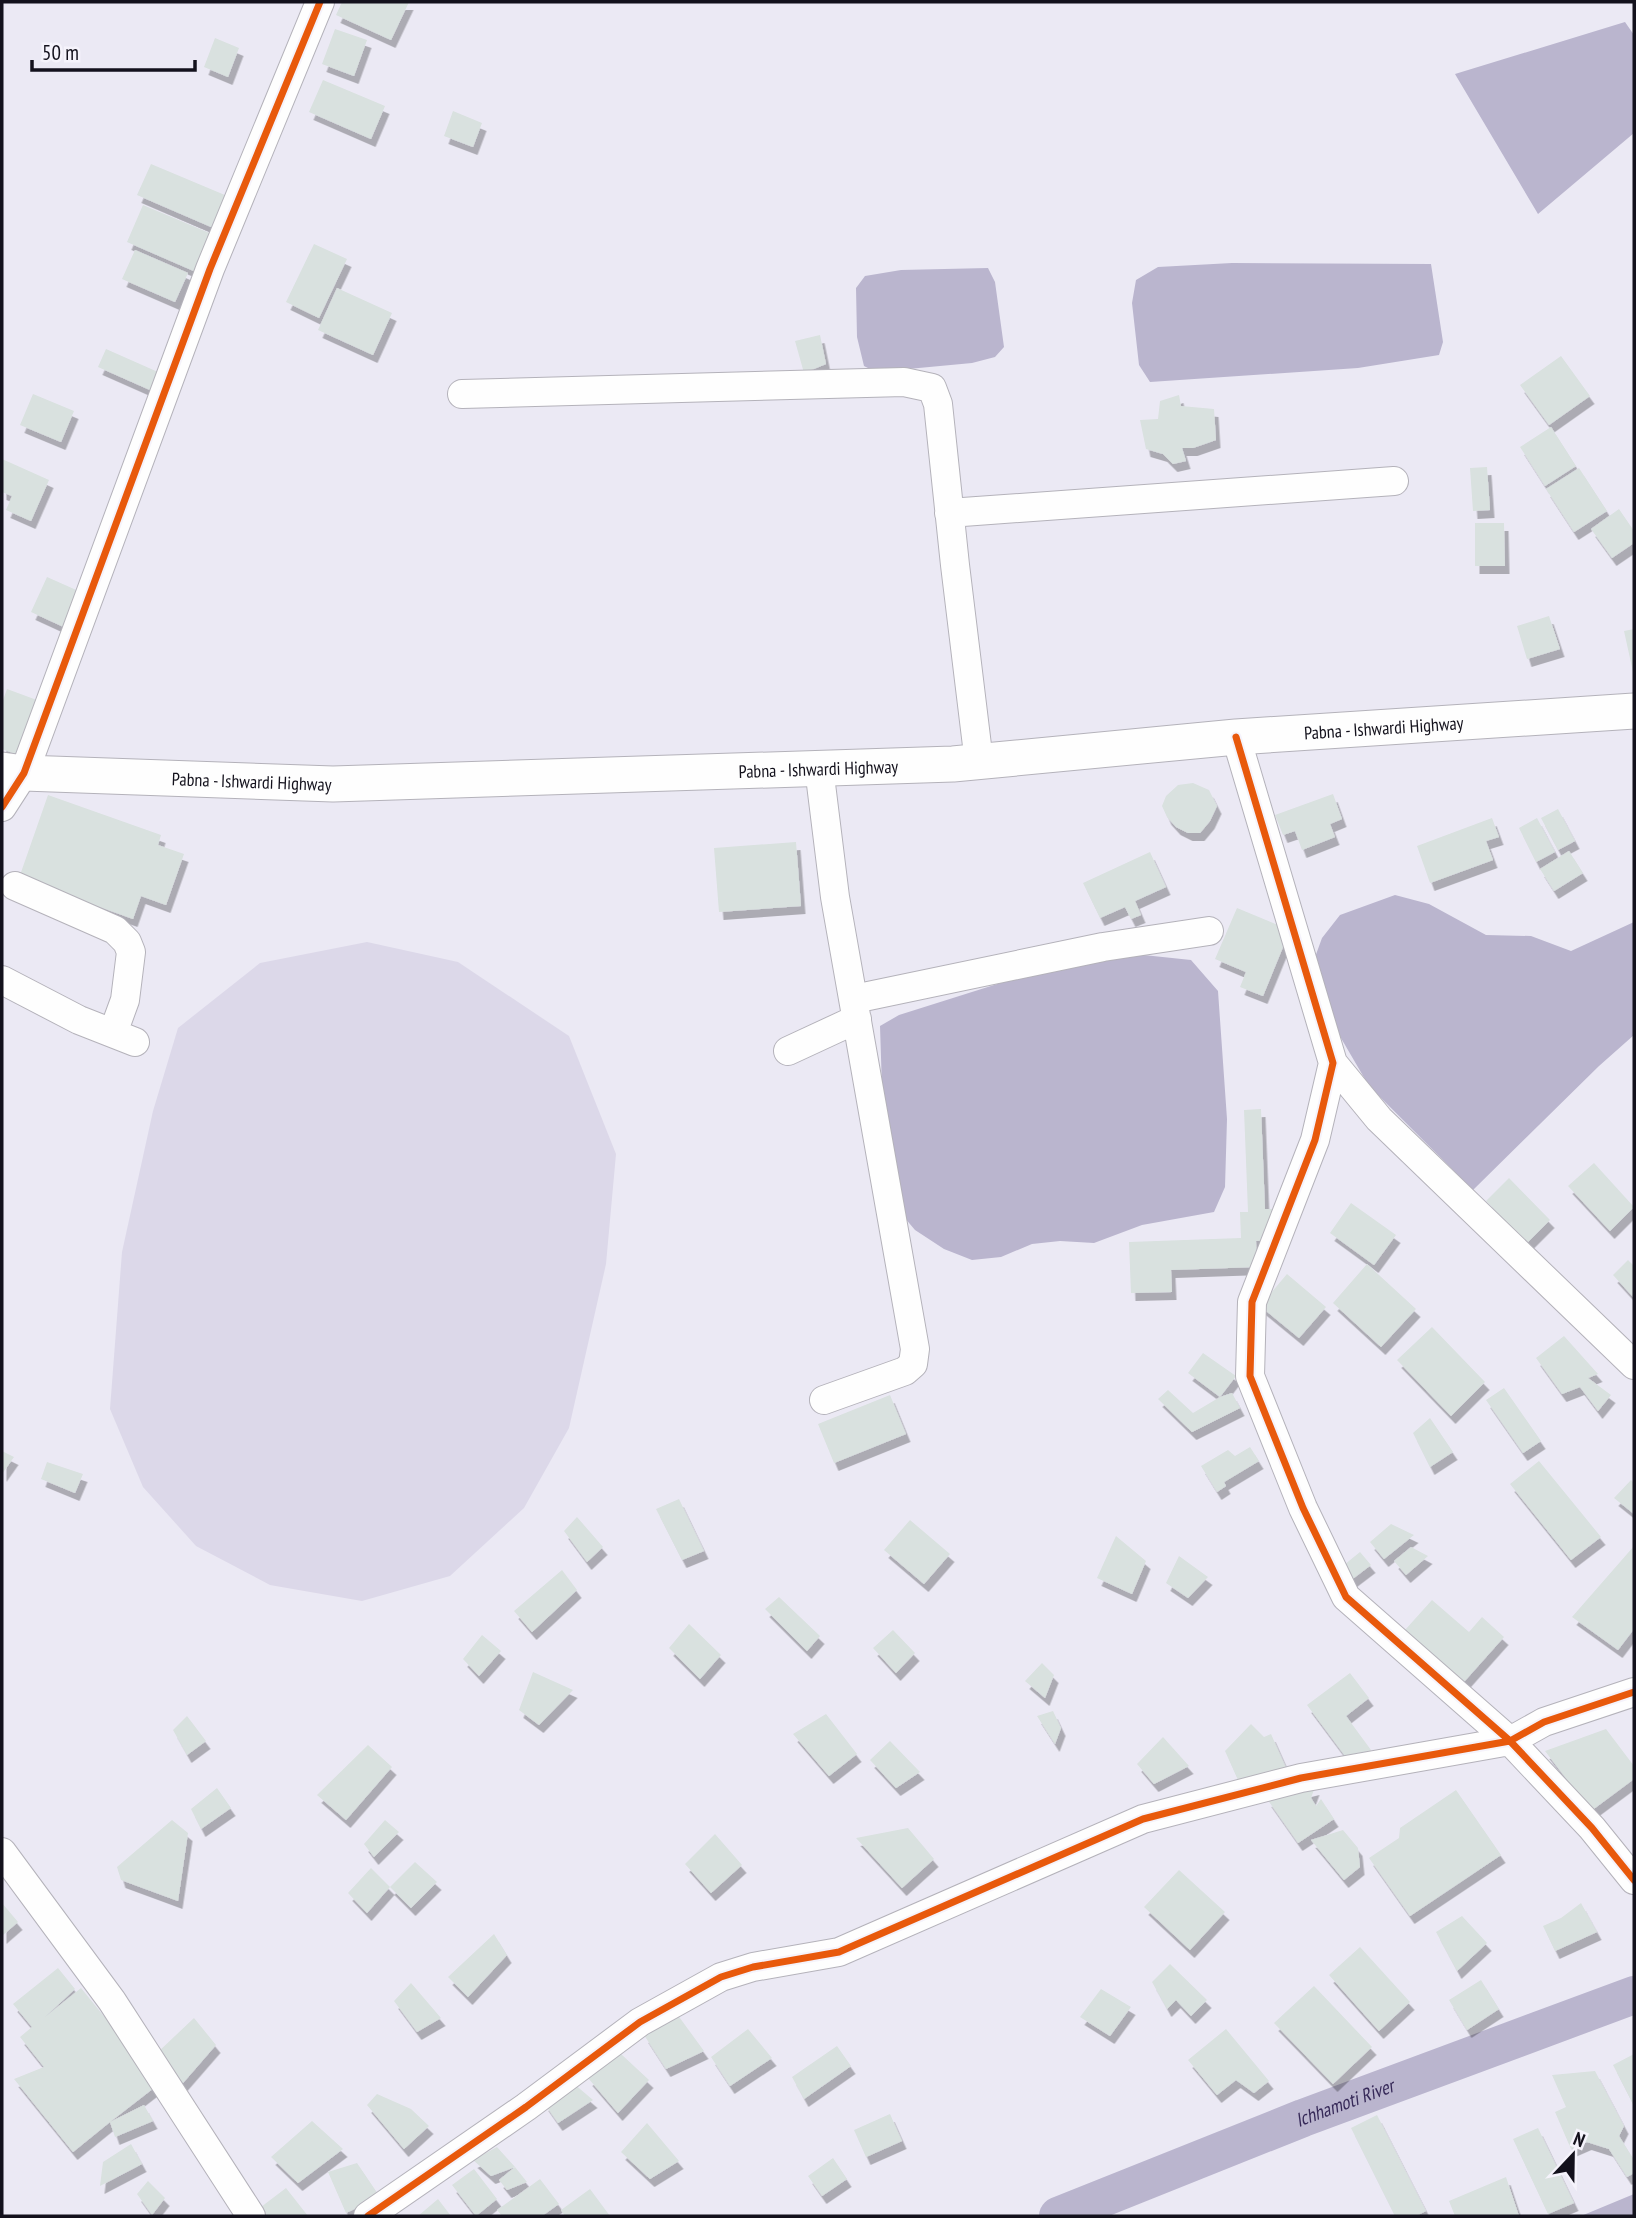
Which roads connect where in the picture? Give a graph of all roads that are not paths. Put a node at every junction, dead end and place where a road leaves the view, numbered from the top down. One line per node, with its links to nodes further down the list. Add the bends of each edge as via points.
1 (320, 2): 9 (street, via 209,269)
2 (462, 394): 4 (street, via 904,382 932,388 938,404)
3 (1394, 481): 4 (street)
4 (949, 513): 7 (street)
5 (1634, 711): 6 (main road, Pabna - Ishwardi Highway)
6 (1236, 737): 7 (main road, Pabna - Ishwardi Highway); 16 (street)
7 (979, 762): 8 (main road, Pabna - Ishwardi Highway)
8 (820, 768): 9 (main road, Pabna - Ishwardi Highway, via 333,784); 14 (street, via 835,897)
9 (13, 771): 10 (street)
10 (2, 807)
11 (15, 886): 13 (street, via 115,930 127,942 131,952 124,1037 79,1020)
12 (1209, 931): 14 (street, via 1103,947)
13 (2, 980)
14 (855, 1009): 15 (street); 18 (street, via 915,1349 913,1364 905,1371)
15 (788, 1051)
16 (1333, 1063): 17 (street, via 1379,1119); 20 (street, via 1315,1140 1252,1302 1250,1376 1303,1508 1346,1597)
17 (1634, 1365)
18 (824, 1400)
19 (1634, 1692): 20 (street, via 1544,1722)
20 (1510, 1741): 22 (street); 24 (street, via 1301,1778 1143,1819 839,1952 721,1977 640,2022)
21 (2, 1852): 23 (street, via 112,2001)
22 (1634, 1880)
23 (251, 2216)
24 (368, 2216)

